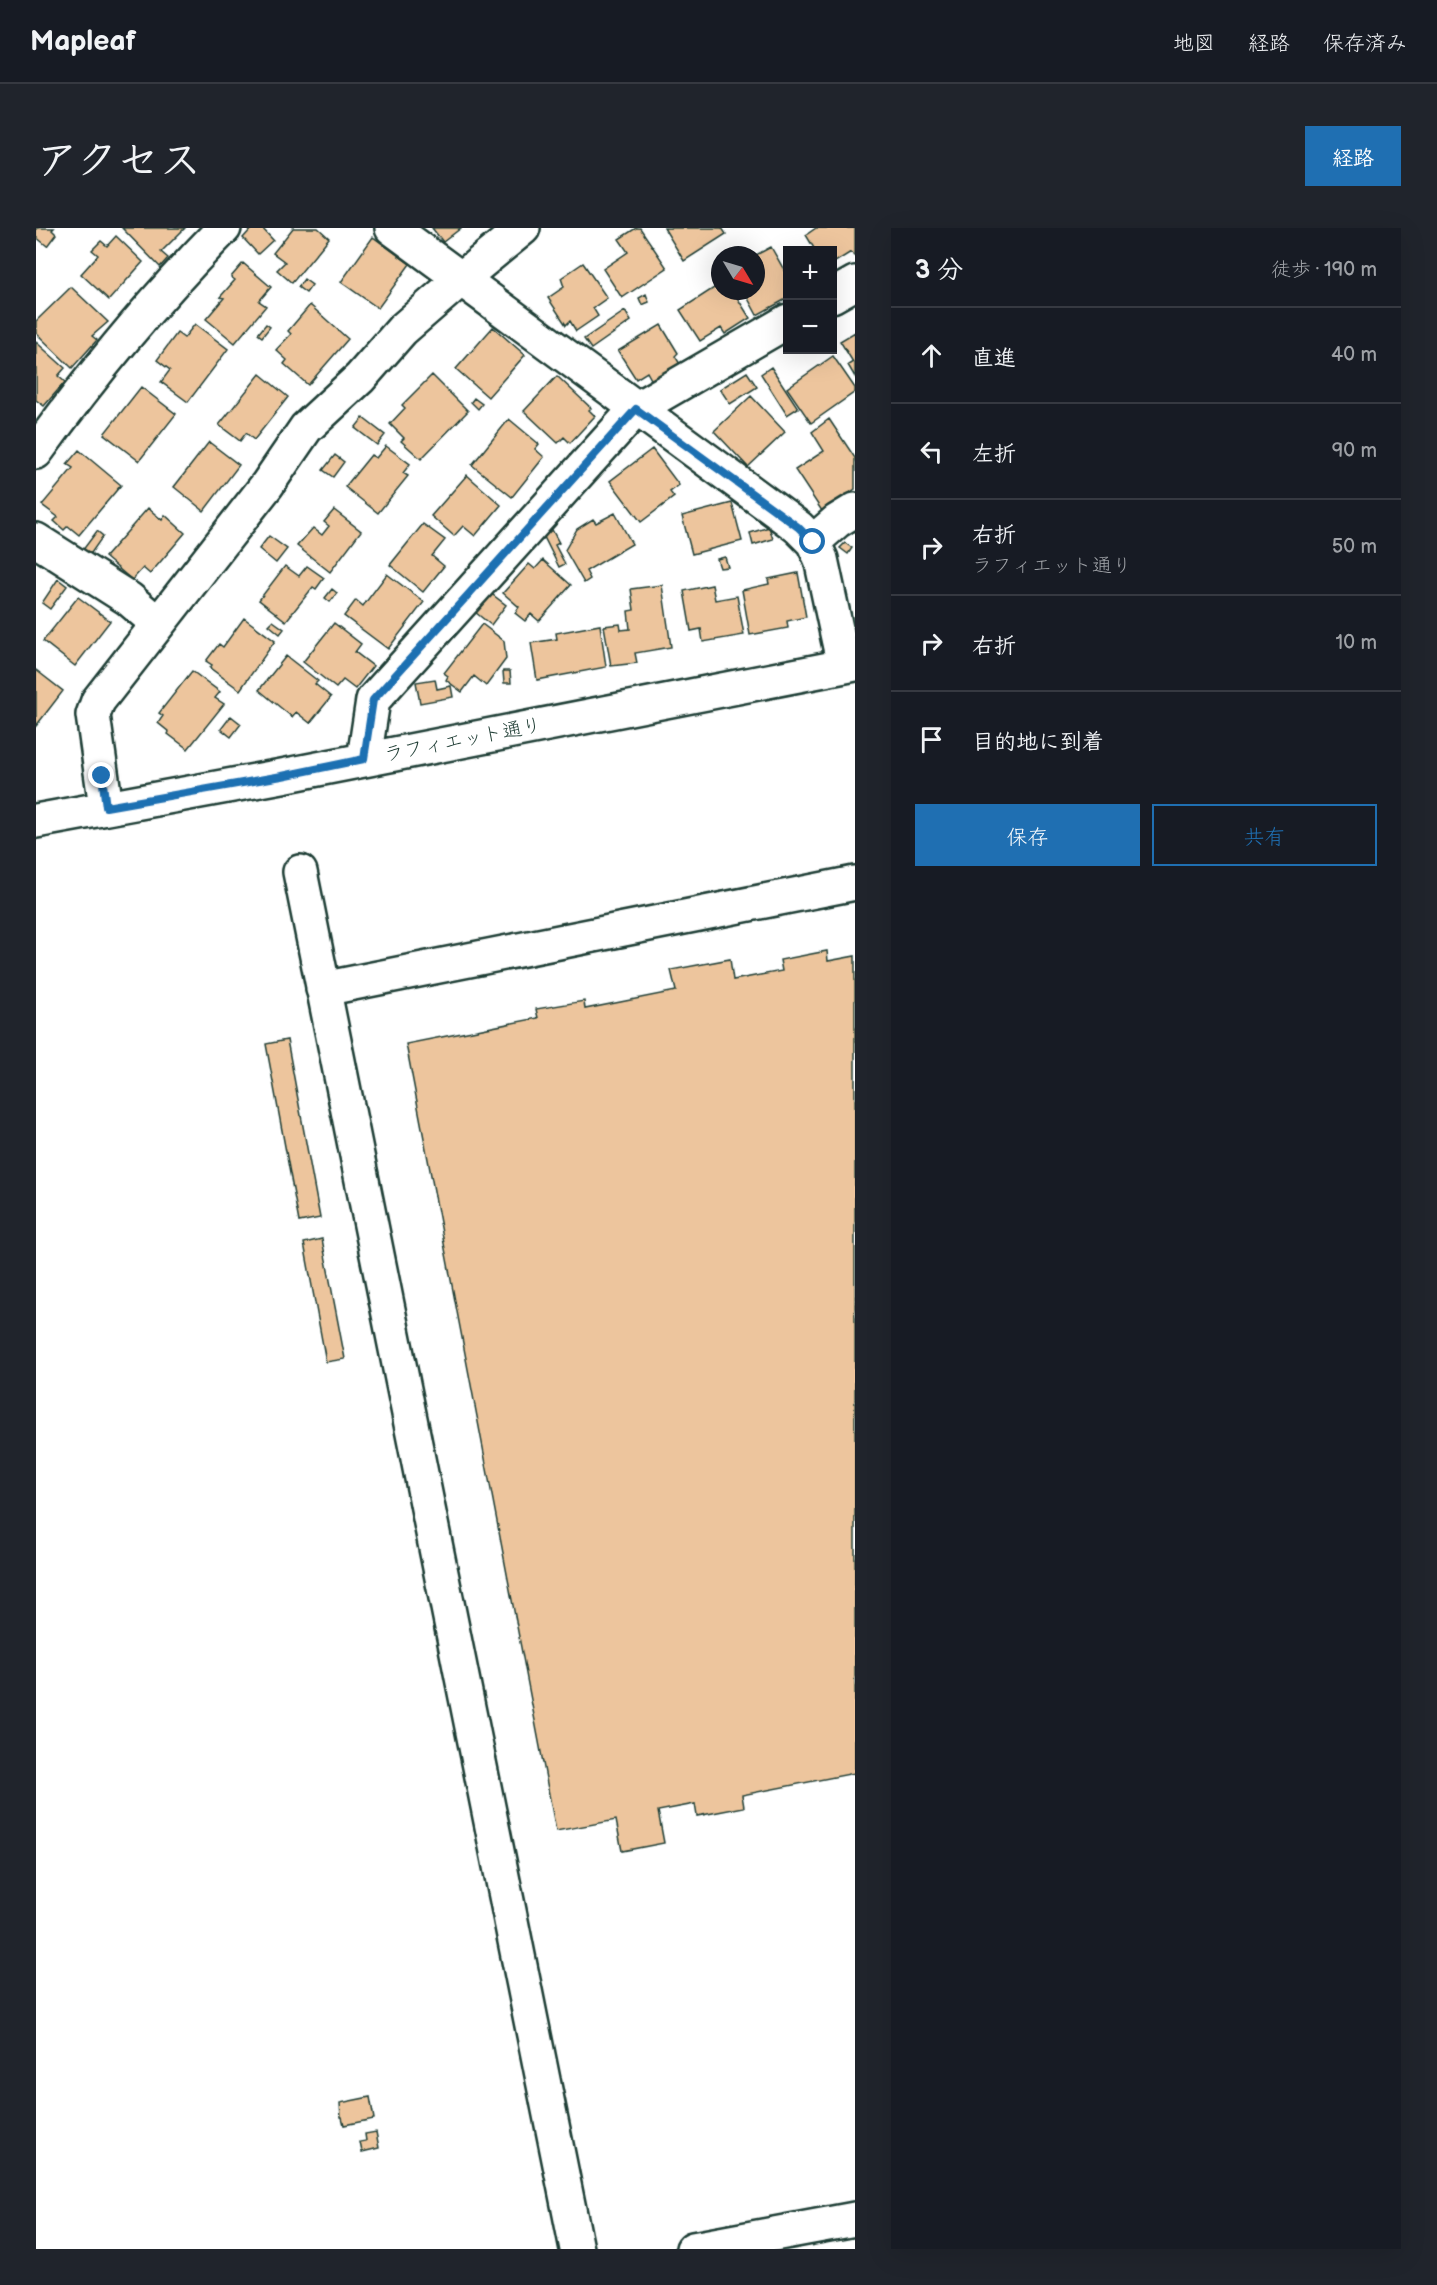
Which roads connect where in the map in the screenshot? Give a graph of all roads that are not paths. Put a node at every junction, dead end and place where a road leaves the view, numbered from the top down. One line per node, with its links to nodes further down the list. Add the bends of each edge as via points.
1 (224, 228): 9 (street, via 178,274)
2 (392, 228): 4 (street)
3 (520, 230): 4 (street)
4 (462, 278): 8 (street); 13 (street, via 402,330 360,378 306,428 267,485)
5 (855, 283): 6 (street)
6 (837, 293)
7 (783, 324): 8 (street)
8 (636, 409): 12 (street); 15 (street, via 373,700)
9 (36, 452)
10 (855, 510): 12 (street)
11 (36, 540): 13 (street, via 129,599)
12 (813, 542): 14 (street)
13 (157, 623): 16 (street, via 98,701 93,715)
14 (849, 665): 15 (street, ラフィエット通り)
15 (364, 759): 16 (street, ラフィエット通り)
16 (106, 807): 17 (street, ラフィエット通り)
17 (36, 821)
18 (300, 872): 20 (street)
19 (855, 883): 20 (street)
20 (323, 989): 22 (street)
21 (855, 2219): 23 (street)
22 (577, 2249)
23 (693, 2249)

